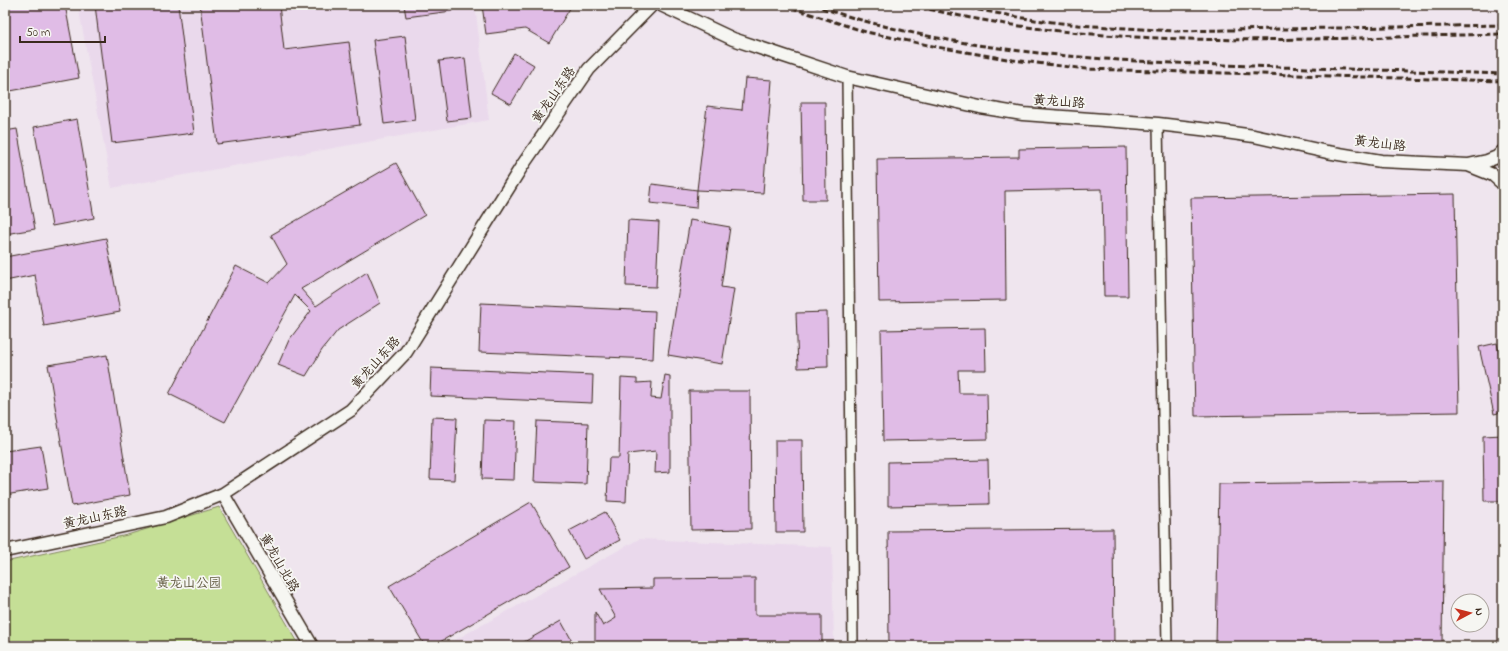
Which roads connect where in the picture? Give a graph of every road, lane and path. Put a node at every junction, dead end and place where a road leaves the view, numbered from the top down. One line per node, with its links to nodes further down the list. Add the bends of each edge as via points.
1 (652, 5): 8 (street, 黄龙山东路, via 589,69 522,166 406,352 351,410)
2 (661, 5): 3 (street, 黄龙山路, via 733,39)
3 (847, 77): 4 (street, 黄龙山路, via 921,95 1023,114); 11 (street)
4 (1158, 124): 6 (street, 黄龙山路, via 1254,136 1327,152 1381,160); 12 (street)
5 (1503, 151): 6 (street, 黄龙山路, via 1487,161)
6 (1468, 165): 7 (street, 黄龙山路, via 1493,175)
7 (1503, 184)
8 (223, 494): 9 (street, 黄龙山东路, via 166,517); 10 (street, 黄龙山北路)
9 (5, 551)
10 (312, 646)
11 (853, 646)
12 (1168, 646)

